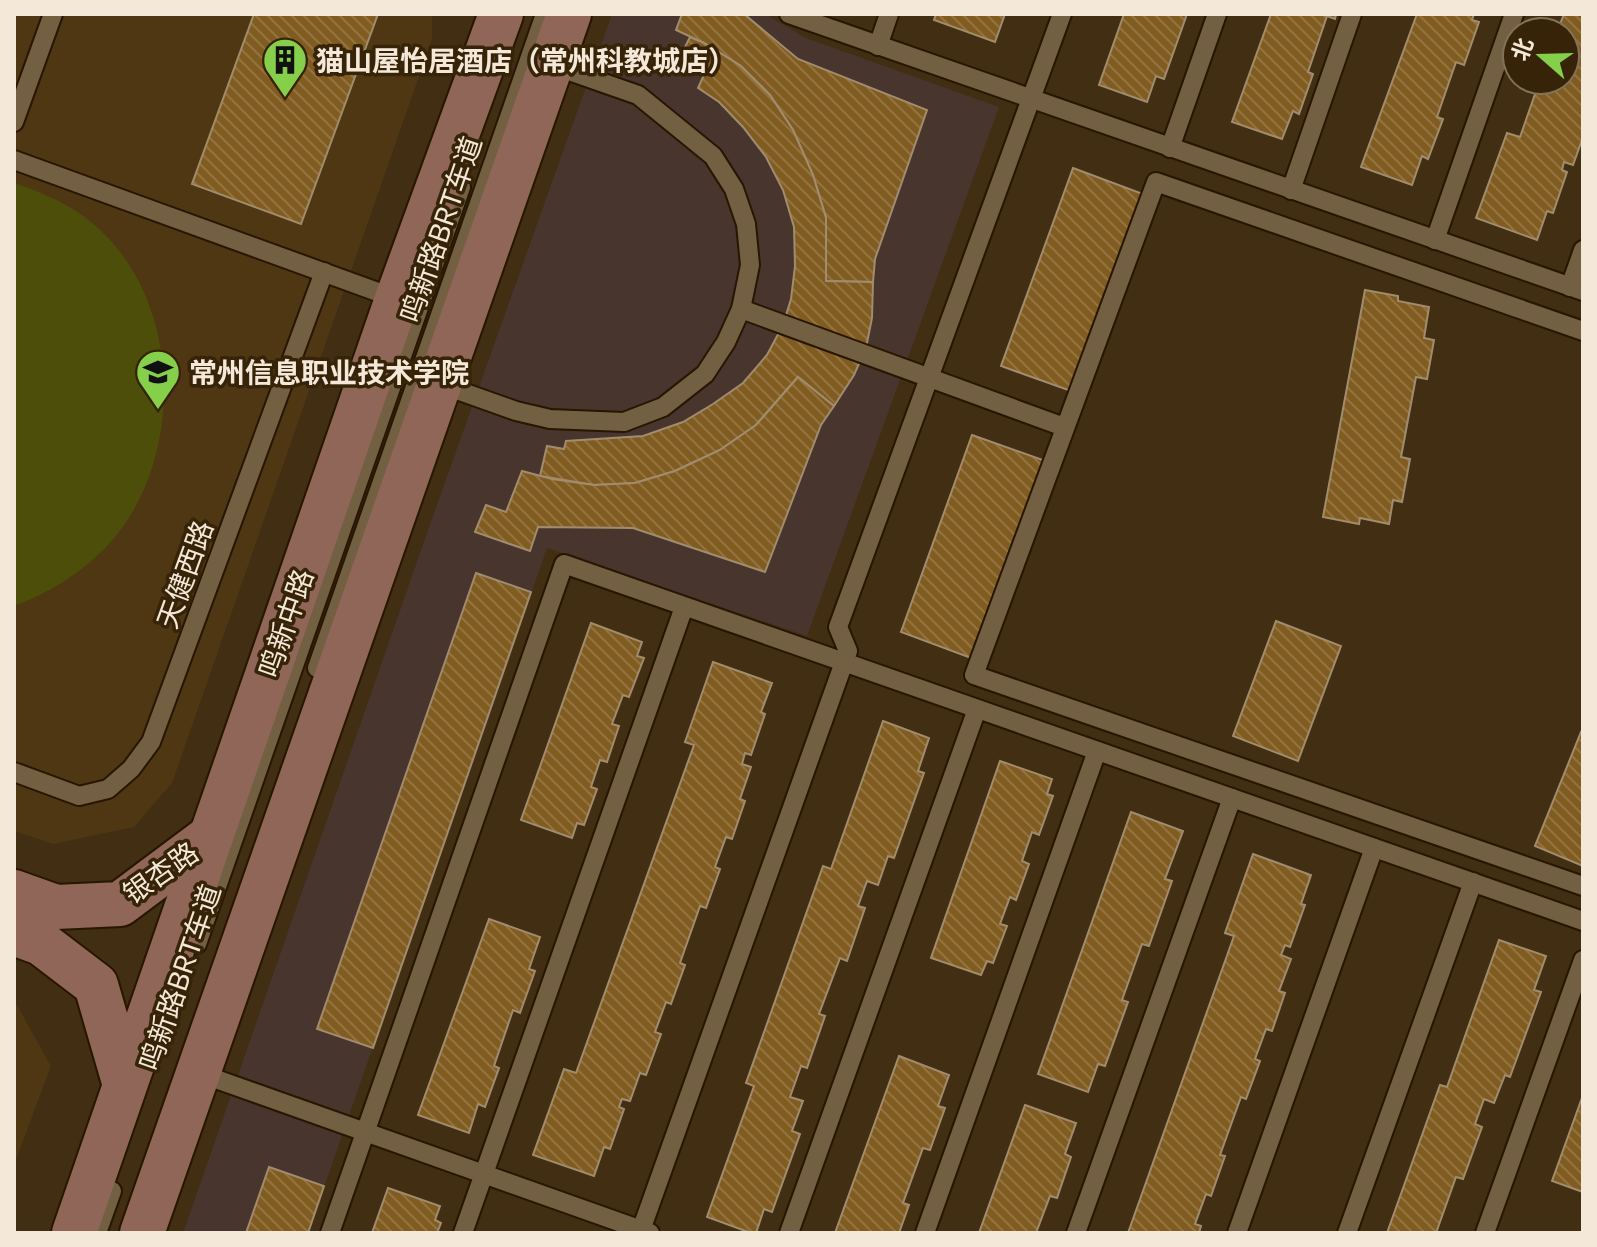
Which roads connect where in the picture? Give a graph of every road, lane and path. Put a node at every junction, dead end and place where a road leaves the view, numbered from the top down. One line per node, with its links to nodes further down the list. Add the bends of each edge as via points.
1 (53, 14): 14 (lane)
2 (501, 14): 23 (main road, 鸣新中路)
3 (545, 14): 31 (lane, 鸣新路BRT车道)
4 (569, 14): 12 (main road)
5 (789, 14): 11 (lane)
6 (889, 14): 11 (lane)
7 (1062, 14): 13 (lane)
8 (1217, 14): 15 (lane)
9 (1352, 14): 18 (lane)
10 (1514, 14): 19 (lane)
11 (878, 46): 13 (lane)
12 (552, 65): 24 (lane, via 638,95 713,156 734,189 746,224 750,265); 27 (main road)
13 (1031, 100): 15 (lane); 26 (lane)
14 (14, 122)
15 (1170, 148): 18 (lane)
16 (14, 160): 21 (lane)
17 (465, 175): 43 (lane, 鸣新路BRT车道)
18 (1291, 190): 19 (lane)
19 (1435, 240): 22 (lane)
20 (1583, 250): 22 (lane)
21 (324, 272): 23 (lane); 34 (lane, 天健西路, via 151,742 108,789 79,796)
22 (1577, 289)
23 (397, 299): 36 (main road, 鸣新中路)
24 (741, 309): 26 (lane); 27 (lane, via 705,374 663,407 624,422 550,419)
25 (1583, 331): 28 (lane, via 1156,182)
26 (929, 377): 28 (lane); 30 (lane, via 838,627 848,651)
27 (440, 384): 45 (main road)
28 (1064, 427): 39 (lane, via 974,675)
29 (684, 607): 30 (lane); 47 (lane, via 564,564); 48 (lane)
30 (844, 662): 32 (lane); 50 (lane)
31 (311, 685)
32 (977, 709): 33 (lane); 56 (lane)
33 (1097, 751): 35 (lane); 57 (lane)
34 (14, 772)
35 (1232, 798): 37 (lane); 58 (lane)
36 (211, 836): 40 (main road, 银杏路, via 120,904 56,907); 46 (main road, 鸣新中路)
37 (1374, 848): 38 (lane); 59 (lane)
38 (1473, 882): 41 (lane); 60 (lane)
39 (1583, 886)
40 (14, 892)
41 (1583, 921)
42 (14, 933): 46 (main road, via 41,943 96,985)
43 (192, 960)
44 (1583, 960): 61 (lane)
45 (199, 1073): 47 (lane); 53 (main road)
46 (124, 1082): 51 (main road, 鸣新中路)
47 (365, 1131): 48 (lane); 54 (lane)
48 (484, 1174): 50 (lane); 55 (lane)
49 (116, 1179): 52 (lane)
50 (644, 1232)
51 (74, 1233)
52 (97, 1233)
53 (142, 1233)
54 (330, 1233)
55 (463, 1233)
56 (789, 1233)
57 (925, 1233)
58 (1076, 1233)
59 (1237, 1233)
60 (1347, 1233)
61 (1485, 1233)

